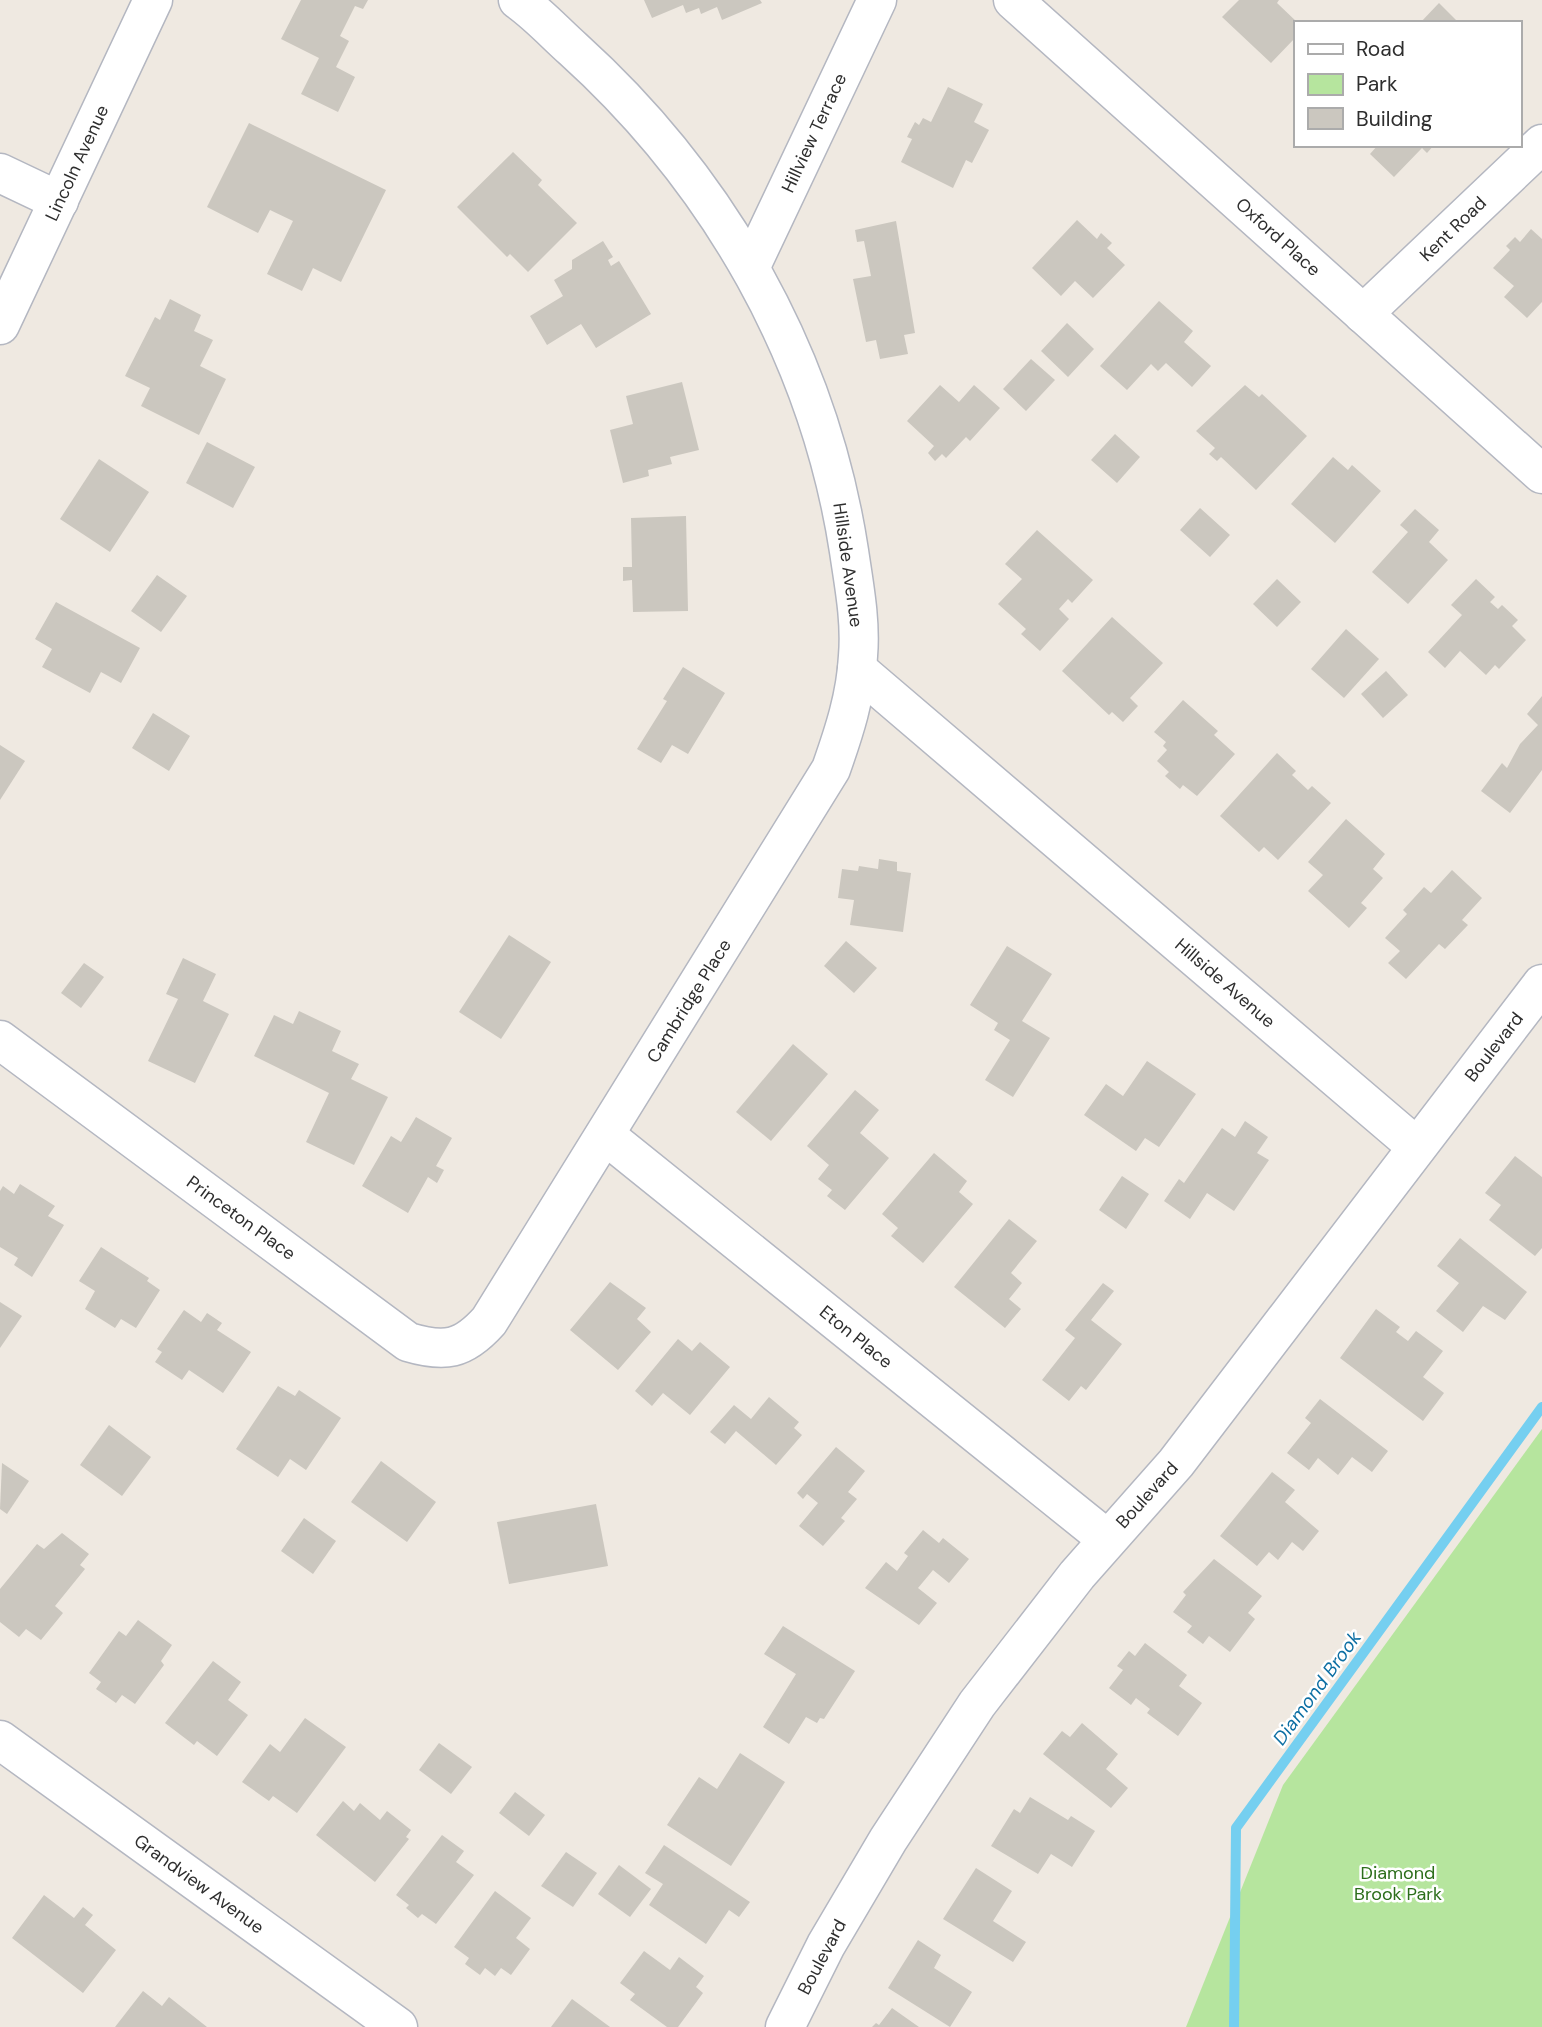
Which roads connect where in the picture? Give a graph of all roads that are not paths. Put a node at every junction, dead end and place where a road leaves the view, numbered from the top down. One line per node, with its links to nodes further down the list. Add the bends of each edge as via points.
1 (153, 0): 7 (street, Lincoln Avenue)
2 (518, 0): 8 (street, Hillside Avenue, via 597,71 663,140)
3 (877, 0): 8 (street, Hillview Terrace)
4 (1013, 0): 9 (street, Oxford Place)
5 (1542, 144): 9 (street, Kent Road)
6 (0, 173): 7 (street)
7 (59, 201): 10 (street, Lincoln Avenue)
8 (751, 266): 12 (street, Hillside Avenue, via 788,340 819,422 842,507 856,594)
9 (1363, 314): 11 (street, Oxford Place)
10 (0, 325)
11 (1542, 474)
12 (857, 669): 15 (street, Cambridge Place, via 849,718 831,769); 16 (street, Hillside Avenue)
13 (1542, 984): 16 (street, Boulevard)
14 (0, 1040): 17 (street, Princeton Place, via 408,1342 430,1348 453,1347 474,1338)
15 (605, 1135): 17 (street, Cambridge Place); 18 (street, Eton Place)
16 (1417, 1147): 18 (street, Boulevard, via 1176,1463)
17 (489, 1321)
18 (1107, 1539): 21 (street, Boulevard, via 978,1704 895,1828 826,1945)
19 (0, 1740): 20 (street, Grandview Avenue)
20 (398, 2027)
21 (785, 2027)

